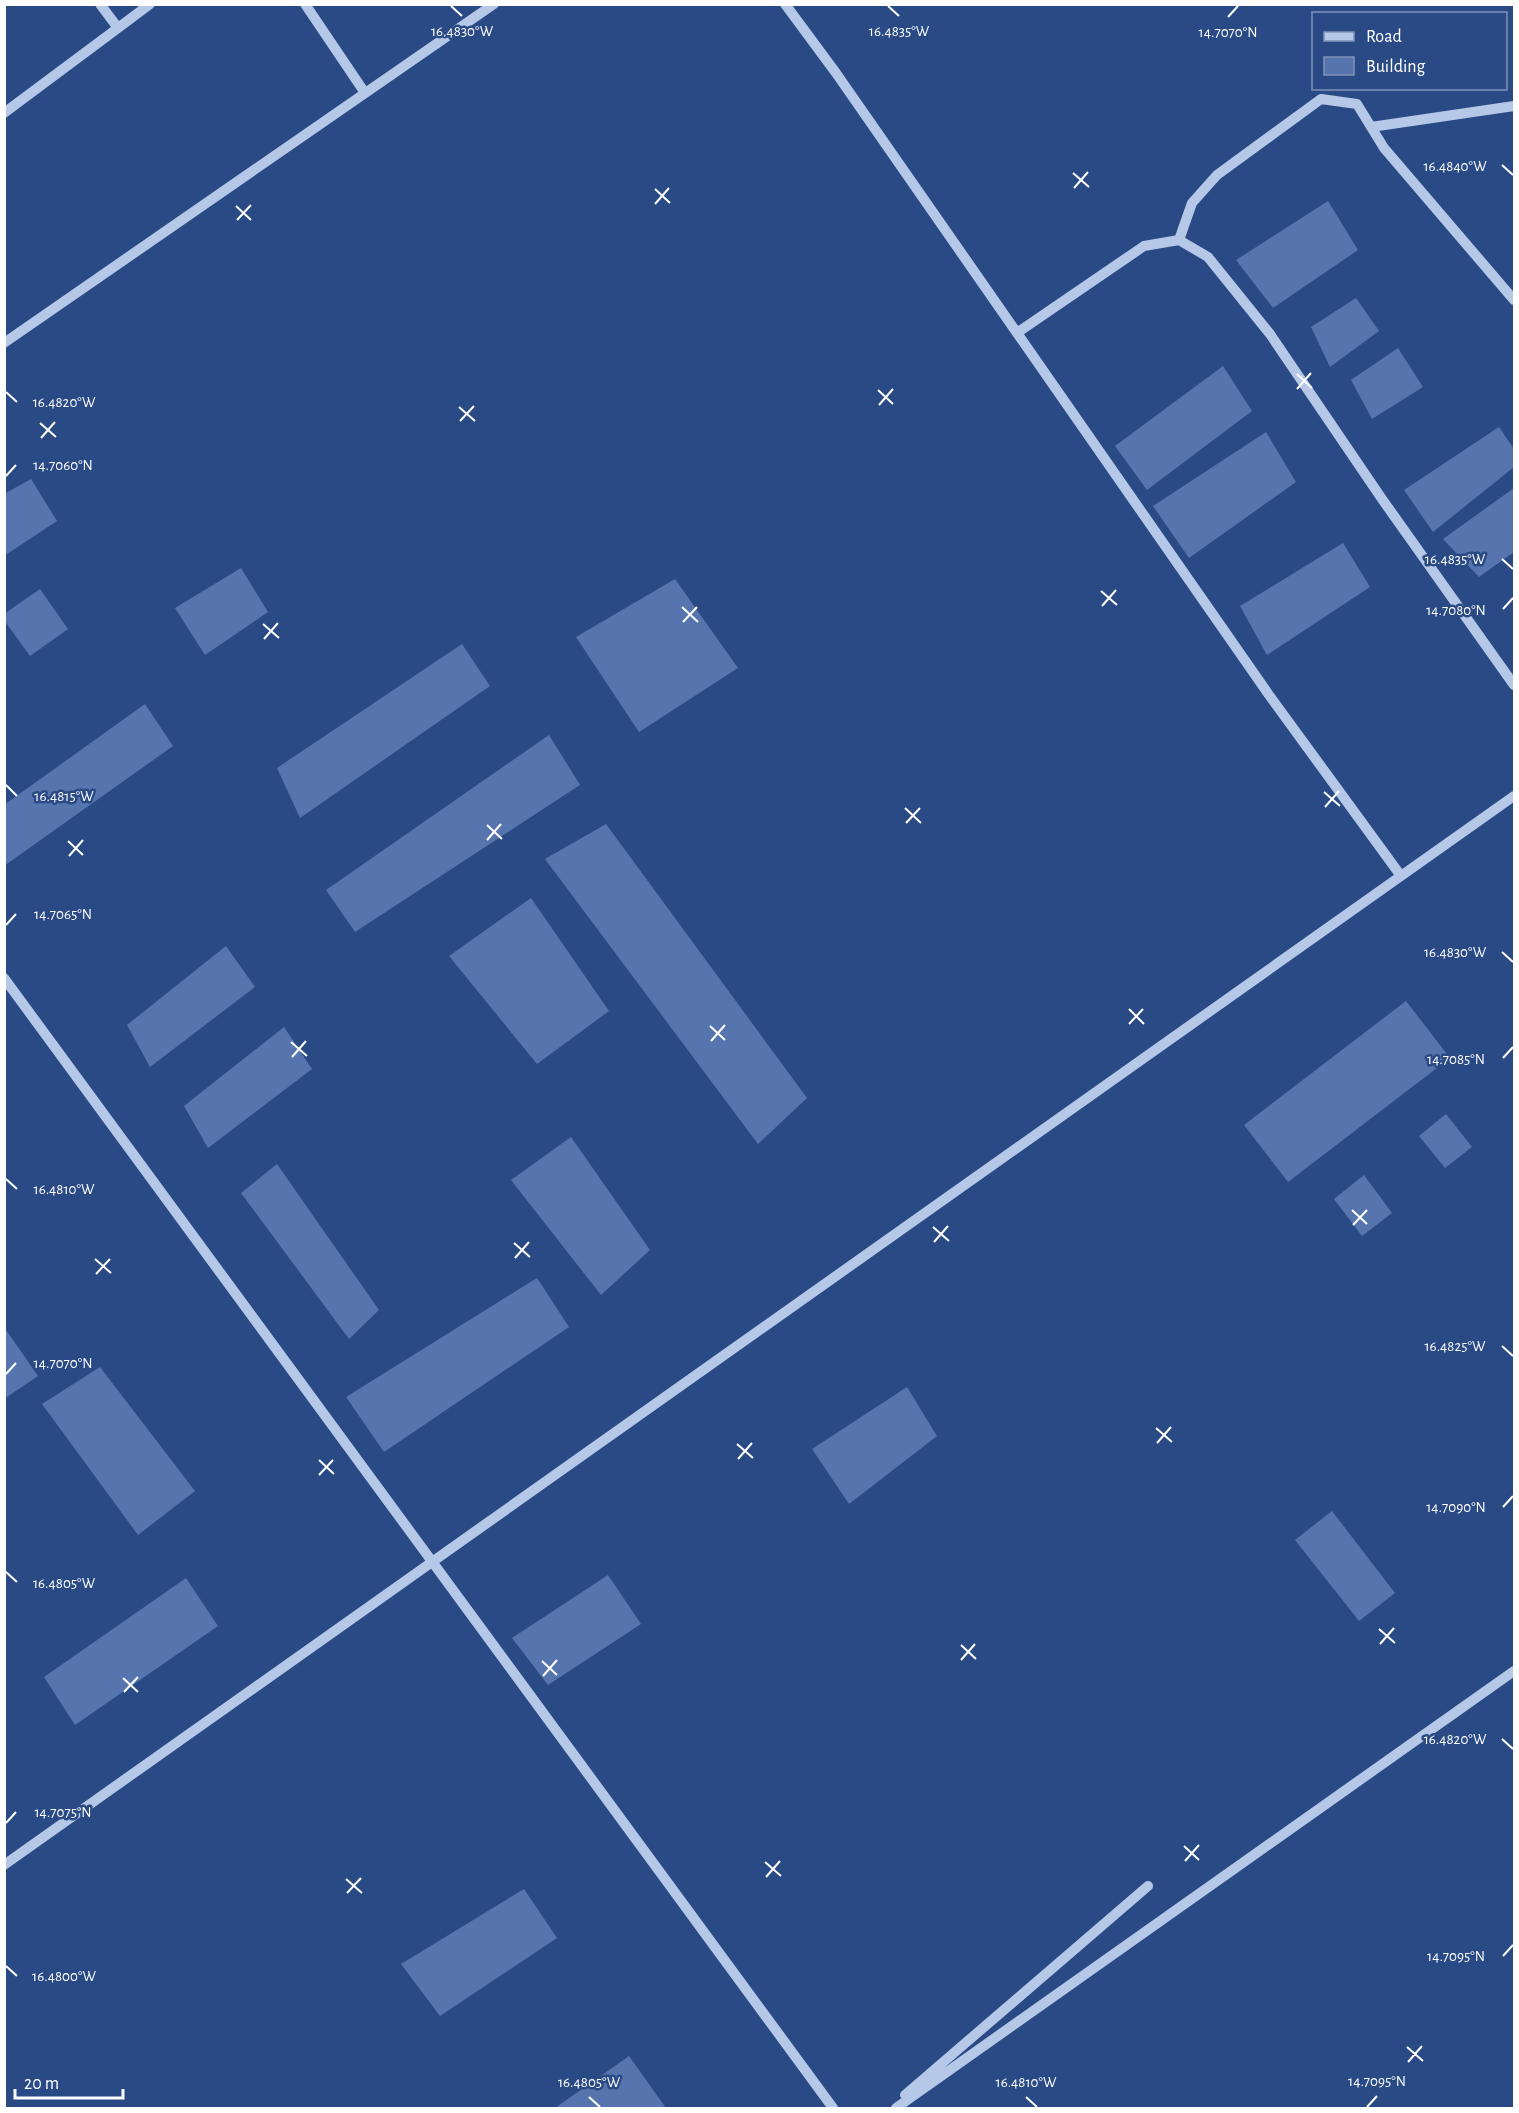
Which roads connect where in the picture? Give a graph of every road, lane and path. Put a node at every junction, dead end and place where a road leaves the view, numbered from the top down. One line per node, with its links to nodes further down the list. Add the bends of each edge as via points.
1 (100, 4): 6 (street)
2 (150, 4): 6 (street)
3 (305, 4): 7 (street)
4 (494, 4): 7 (street)
5 (784, 4): 13 (street)
6 (118, 28): 9 (street)
7 (364, 93): 14 (street)
8 (1515, 106): 10 (street)
9 (4, 113)
10 (1371, 127): 11 (street, via 1357,104 1321,99 1217,175 1192,202); 12 (street, via 1384,148)
11 (1179, 240): 13 (street, via 1144,246); 15 (street, via 1208,257 1270,334)
12 (1515, 300)
13 (1017, 333): 17 (street, via 1269,695)
14 (4, 343)
15 (1515, 685)
16 (1515, 796): 17 (street)
17 (1401, 876): 19 (street)
18 (4, 978): 19 (street)
19 (432, 1562): 21 (street); 23 (street)
20 (1515, 1671): 25 (street)
21 (4, 1865)
22 (1148, 1886): 24 (street)
23 (833, 2109)
24 (888, 2109)
25 (896, 2109)

